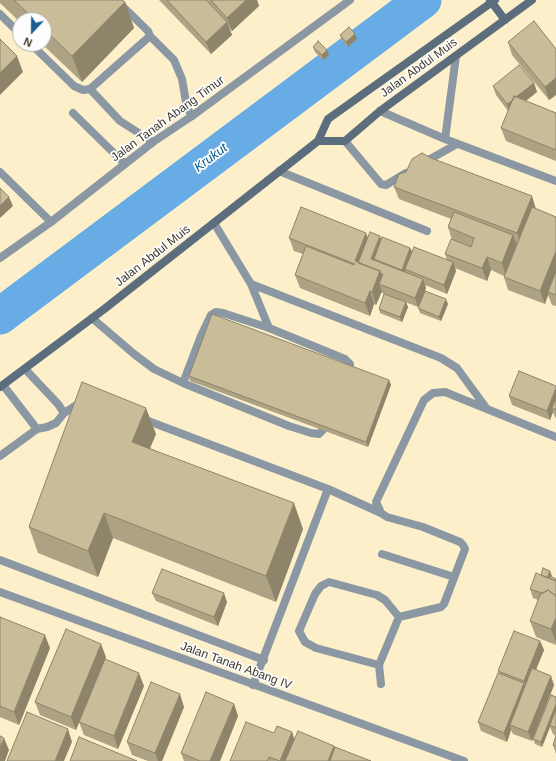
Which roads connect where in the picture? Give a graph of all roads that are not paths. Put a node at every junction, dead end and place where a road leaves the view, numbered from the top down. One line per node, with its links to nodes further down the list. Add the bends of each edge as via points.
1 (116, 0): 8 (street)
2 (350, 0): 14 (street, Jalan Tanah Abang Timur)
3 (532, 0): 6 (main road, Jalan Abdul Muis)
4 (492, 1): 6 (main road); 16 (main road, Jalan Abdul Muis, via 328,119)
5 (0, 14): 7 (street)
6 (505, 20): 10 (main road, Jalan Abdul Muis)
7 (12, 26)
8 (150, 36): 11 (street); 14 (street, via 174,60 182,79 187,108)
9 (38, 52): 11 (street, via 74,86 83,90)
10 (456, 56): 12 (main road, Jalan Abdul Muis); 15 (street)
11 (90, 89): 18 (street, via 120,121)
12 (380, 112): 15 (street); 17 (main road, Jalan Abdul Muis)
13 (74, 113): 20 (street)
14 (192, 116): 18 (street, Jalan Tanah Abang Timur)
15 (445, 139): 19 (street)
16 (318, 141): 17 (main road); 21 (main road, Jalan Abdul Muis)
17 (345, 141): 19 (street, via 381,184 386,185)
18 (154, 142): 20 (street, Jalan Tanah Abang Timur)
19 (457, 144): 23 (street)
20 (125, 164): 24 (street, Jalan Tanah Abang Timur)
21 (279, 171): 25 (main road, Jalan Abdul Muis); 26 (street)
22 (0, 172): 24 (street)
23 (556, 181)
24 (51, 222): 27 (street, Jalan Tanah Abang Timur)
25 (214, 223): 28 (street); 29 (main road, Jalan Abdul Muis)
26 (427, 231)
27 (0, 258)
28 (251, 284): 30 (street); 36 (street, via 441,358 457,368)
29 (92, 318): 31 (main road, Jalan Abdul Muis); 33 (street, via 144,362)
30 (269, 328): 32 (street, via 345,359 350,364); 33 (street, via 223,313 216,312 211,315)
31 (25, 369): 34 (main road, Jalan Abdul Muis); 37 (street)
32 (350, 369)
33 (183, 383): 40 (street, via 289,426 319,434)
34 (1, 386): 39 (street)
35 (88, 398): 37 (street)
36 (488, 410): 41 (street); 44 (street, via 445,392 433,393 424,400 379,493 376,502)
37 (64, 413): 39 (street, via 56,423)
38 (132, 415): 43 (street)
39 (37, 429): 42 (street)
40 (323, 430)
41 (556, 437)
42 (0, 456)
43 (328, 489): 44 (street); 50 (street)
44 (381, 513): 47 (street, via 460,542 465,549)
45 (382, 554): 47 (street)
46 (0, 560): 50 (street)
47 (454, 577): 49 (street, via 441,607)
48 (0, 592): 53 (street, Jalan Tanah Abang IV)
49 (399, 617): 51 (street); 51 (street, via 386,600 377,595 329,582 321,586 315,594 299,631 305,642 316,648)
50 (264, 660): 53 (street)
51 (379, 665): 52 (street)
52 (381, 684)
53 (253, 685): 54 (street, Jalan Tanah Abang IV)
54 (464, 761)

